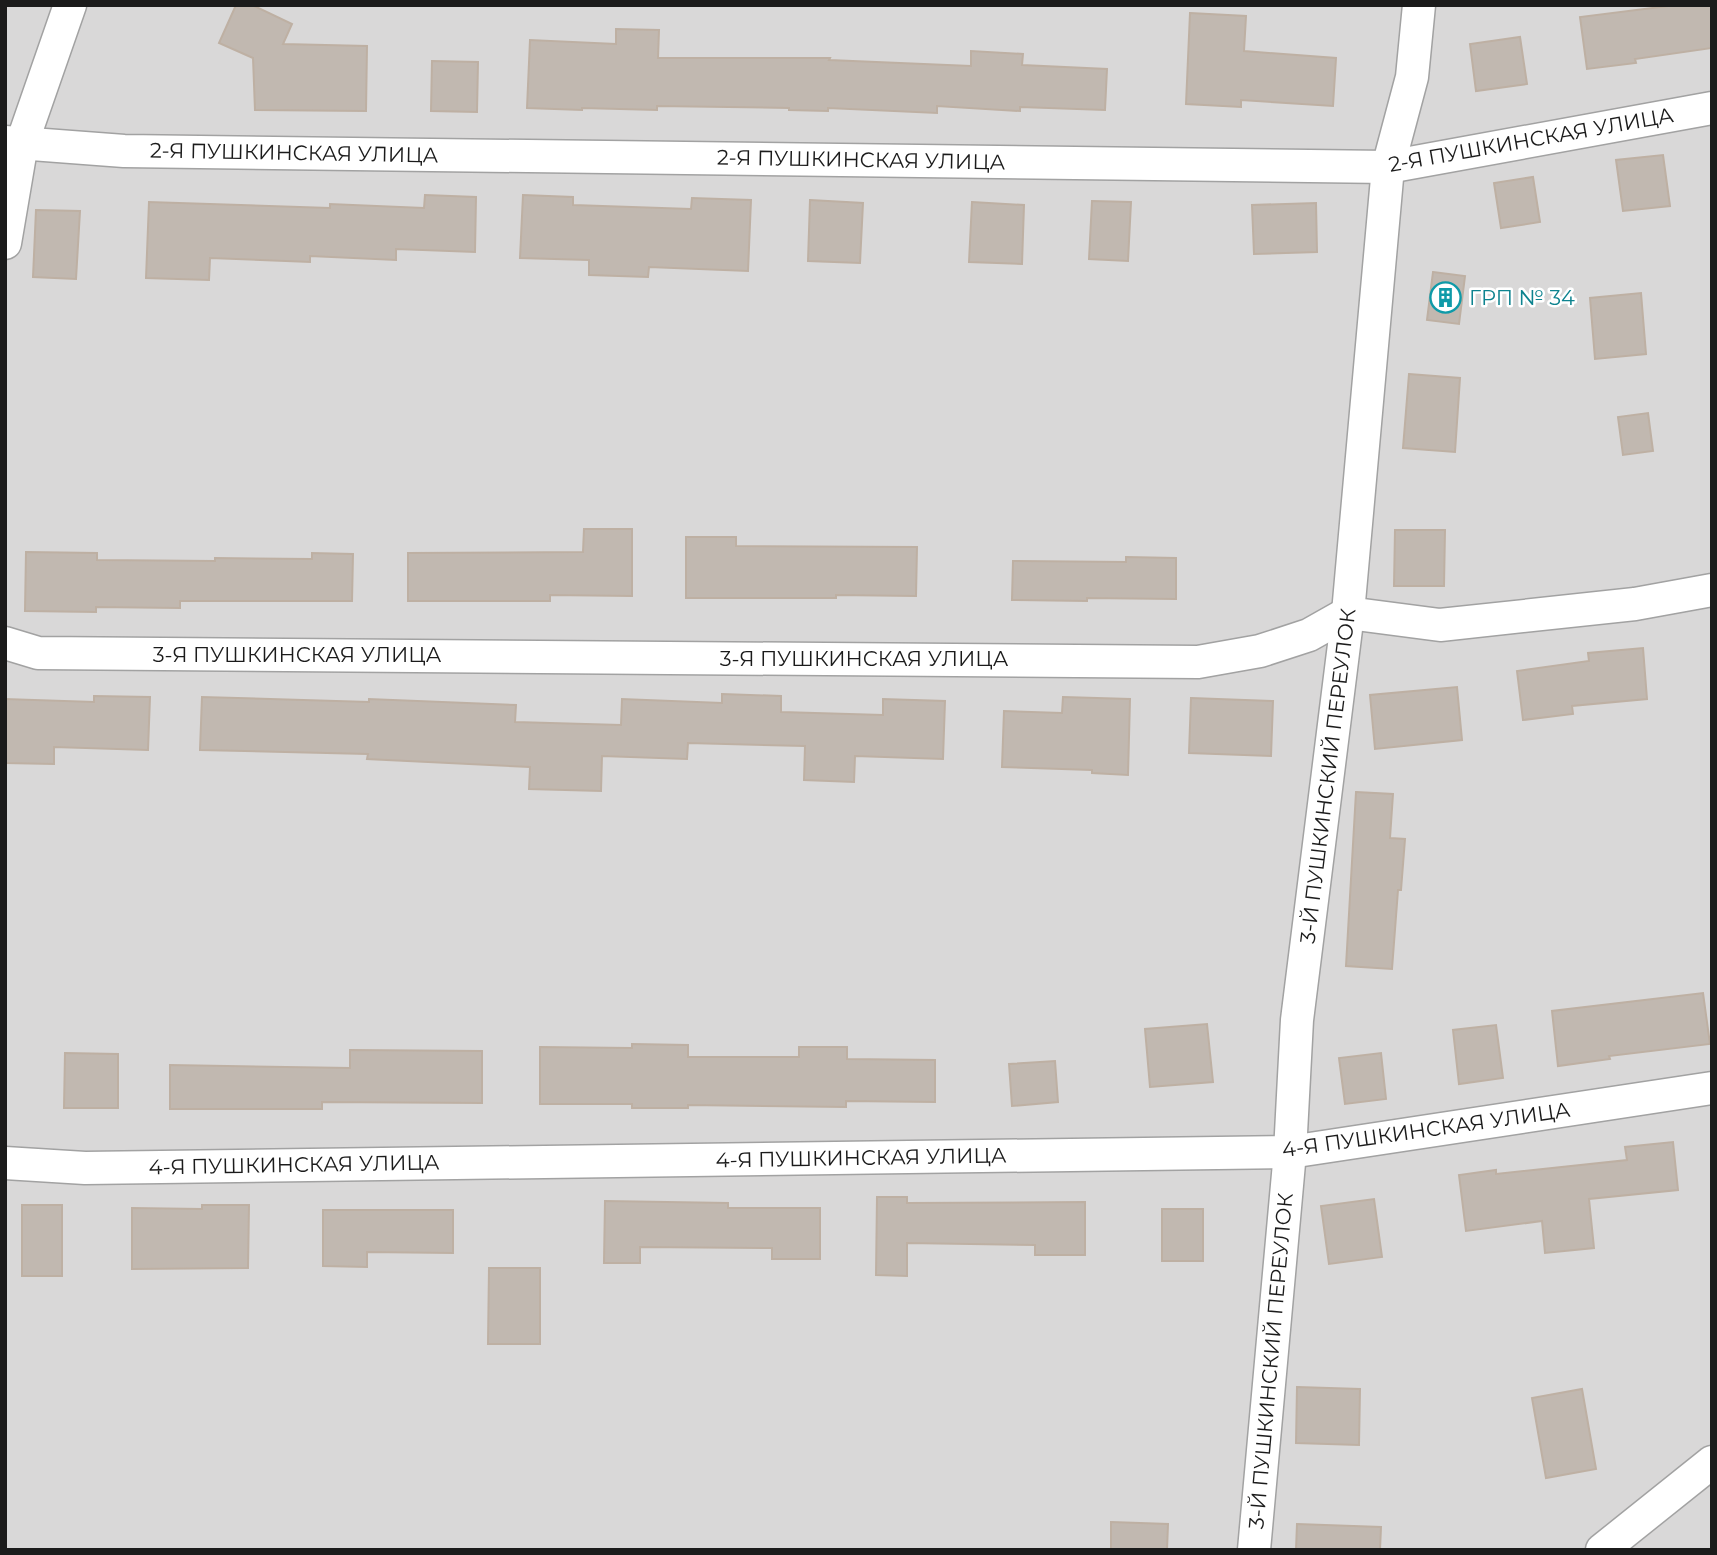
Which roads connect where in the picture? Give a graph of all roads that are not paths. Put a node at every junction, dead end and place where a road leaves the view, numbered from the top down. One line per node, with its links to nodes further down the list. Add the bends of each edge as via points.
1 (70, 5): 4 (street)
2 (1419, 5): 5 (street, 3-Й ПУШКИНСКИЙ ПЕРЕУЛОК, via 1412,78)
3 (1712, 108): 5 (street, 2-Я ПУШКИНСКАЯ УЛИЦА)
4 (14, 142): 5 (street, 2-Я ПУШКИНСКАЯ УЛИЦА, via 124,151); 6 (street)
5 (1388, 167): 8 (street, 3-Й ПУШКИНСКИЙ ПЕРЕУЛОК)
6 (5, 243)
7 (1712, 590): 8 (street, via 1635,604 1440,625)
8 (1348, 613): 9 (street, 3-Я ПУШКИНСКАЯ УЛИЦА, via 1297,639 1198,662 38,653); 11 (street, 3-Й ПУШКИНСКИЙ ПЕРЕУЛОК, via 1297,1020)
9 (5, 643)
10 (1712, 1088): 11 (street, 4-Я ПУШКИНСКАЯ УЛИЦА)
11 (1290, 1152): 12 (street, 4-Я ПУШКИНСКАЯ УЛИЦА, via 85,1168); 14 (street, 3-Й ПУШКИНСКИЙ ПЕРЕУЛОК)
12 (5, 1163)
13 (1712, 1462): 15 (street)
14 (1254, 1550)
15 (1602, 1550)

